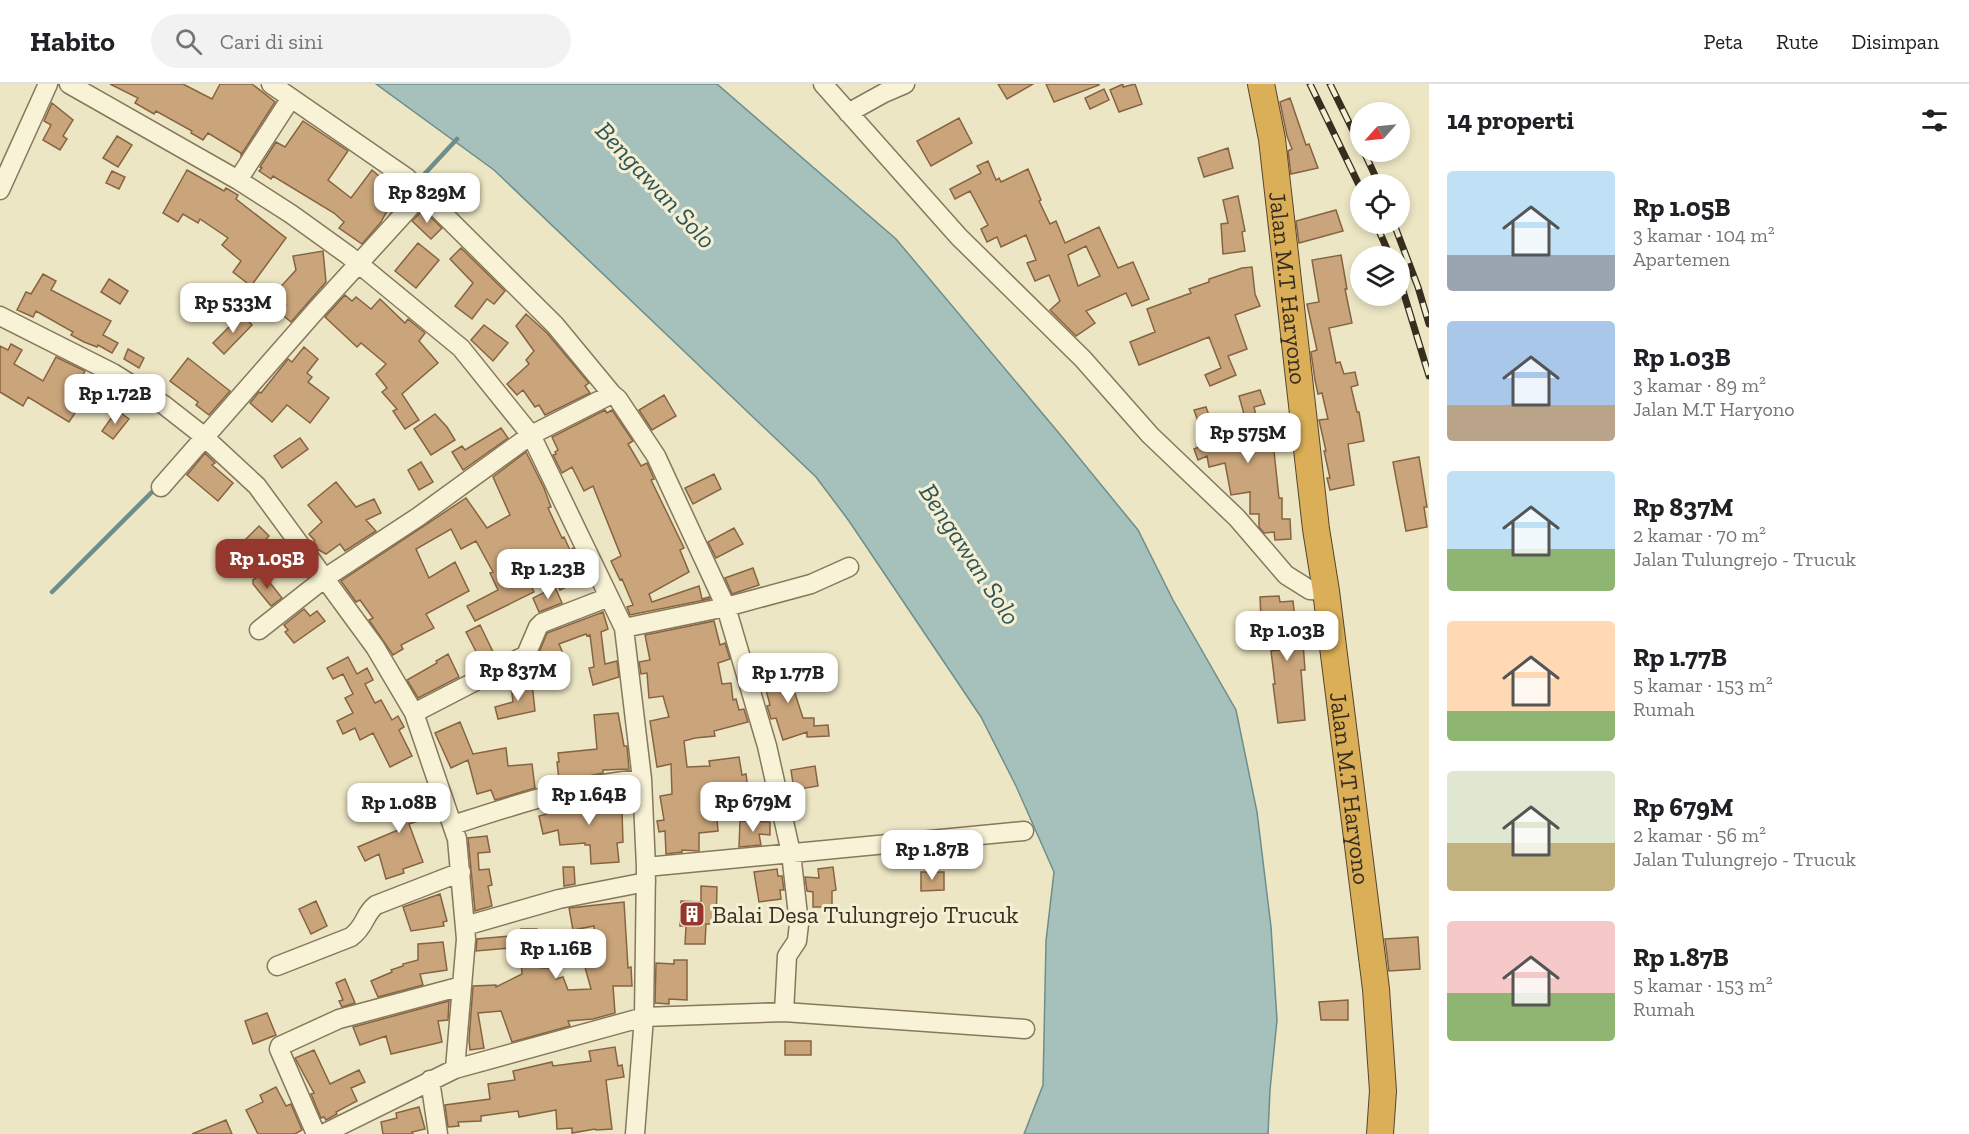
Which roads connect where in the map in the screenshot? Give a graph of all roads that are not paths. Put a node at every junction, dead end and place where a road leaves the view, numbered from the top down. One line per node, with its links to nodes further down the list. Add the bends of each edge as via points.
1 (48, 84): 10 (street)
2 (69, 84): 9 (street)
3 (271, 84): 7 (street)
4 (823, 84): 8 (street)
5 (904, 84): 8 (street)
6 (1261, 84): 20 (highway, Jalan M.T Haryono, via 1272,139)
7 (291, 98): 9 (street); 11 (street, via 407,177)
8 (848, 113): 20 (street, via 959,237 1083,358 1150,435 1237,518 1286,575 1310,590)
9 (238, 180): 12 (street)
10 (0, 190)
11 (423, 193): 12 (street); 14 (street, via 555,325)
12 (353, 260): 15 (street, via 461,348); 16 (street, via 318,308)
13 (0, 316): 16 (street, via 113,373 164,405)
14 (612, 393): 15 (street); 22 (street, via 656,456)
15 (531, 435): 19 (street); 21 (street)
16 (205, 438): 17 (street); 19 (street, via 257,486)
17 (161, 487)
18 (849, 567): 22 (street, via 811,584)
19 (325, 578): 24 (street); 25 (street, via 375,647)
20 (1326, 591): 44 (highway, Jalan M.T Haryono, via 1376,989 1383,1091)
21 (609, 597): 23 (street); 25 (street, via 542,623 526,655)
22 (726, 607): 23 (street); 29 (street, via 767,746)
23 (624, 628): 26 (street)
24 (259, 630)
25 (414, 713): 27 (street)
26 (642, 779): 27 (street, via 549,794); 31 (street)
27 (453, 825): 30 (street)
28 (1024, 831): 29 (street)
29 (791, 853): 31 (street); 35 (street, via 799,933 787,956)
30 (461, 872): 32 (street); 33 (street, via 376,905 351,937)
31 (646, 874): 32 (street); 36 (street)
32 (465, 926): 34 (street)
33 (278, 966)
34 (462, 986): 38 (street); 40 (street, via 339,1019 280,1046)
35 (784, 1012): 36 (street); 37 (street)
36 (644, 1017): 38 (street); 43 (street)
37 (1025, 1029)
38 (455, 1069): 39 (street)
39 (430, 1080): 41 (street); 42 (street)
40 (316, 1134)
41 (323, 1134)
42 (438, 1134)
43 (635, 1134)
44 (1380, 1134)

